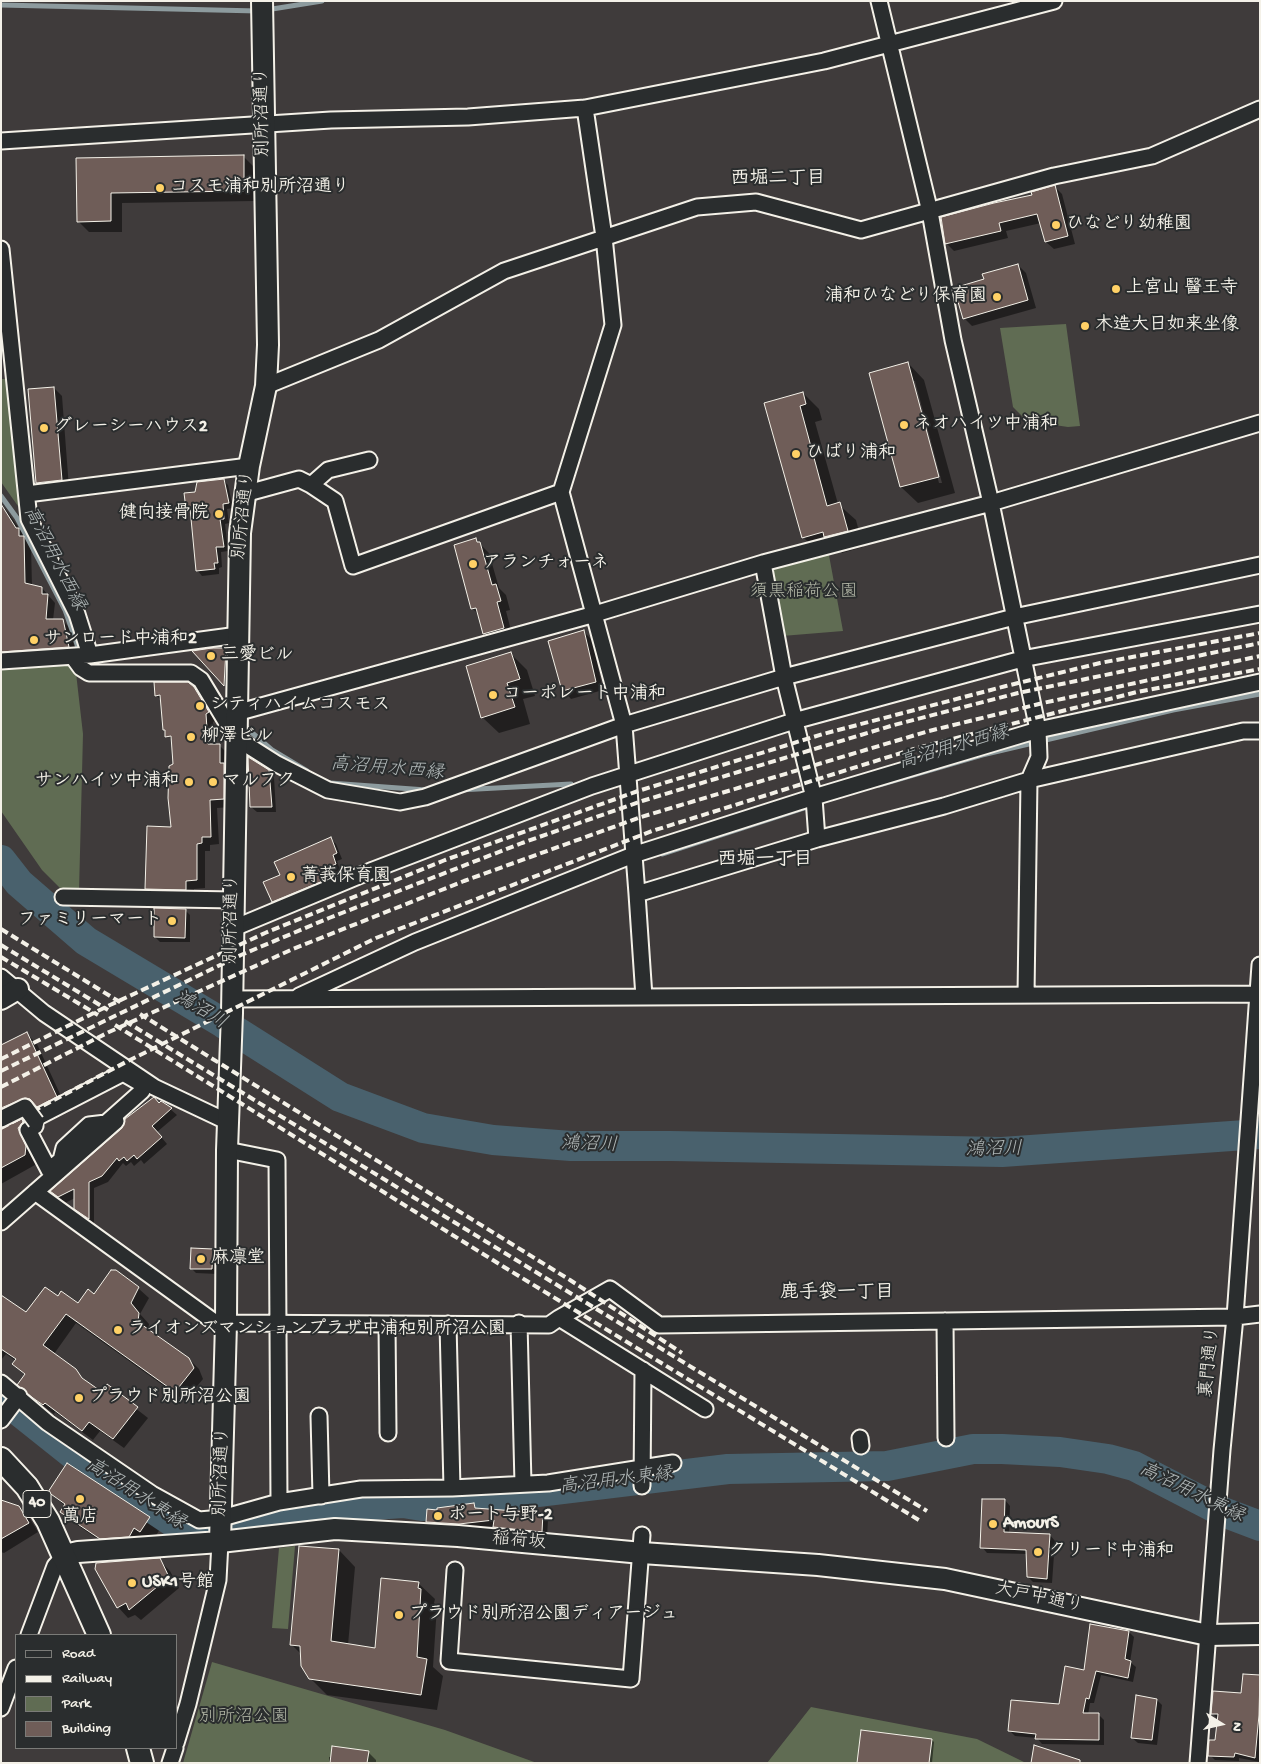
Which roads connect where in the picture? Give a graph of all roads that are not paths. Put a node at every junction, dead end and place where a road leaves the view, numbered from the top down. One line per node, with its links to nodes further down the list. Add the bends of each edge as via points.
1 (879, 1): 4 (street)
2 (1054, 1): 4 (street)
3 (262, 8): 7 (street, 別所沼通り)
4 (888, 43): 5 (street, via 824,61); 9 (street)
5 (585, 108): 7 (street, via 468,117); 10 (street)
6 (1260, 110): 9 (street, via 1152,156 1054,176)
7 (265, 125): 8 (street); 12 (street, 別所沼通り)
8 (1, 141)
9 (930, 212): 10 (street, via 861,230 756,202 697,207); 20 (street, via 953,340)
10 (604, 237): 12 (street, via 504,271 379,340); 17 (street, via 613,325)
11 (1, 249): 18 (street)
12 (266, 386): 15 (street, 別所沼通り)
13 (1260, 423): 20 (street)
14 (369, 460): 16 (street, via 328,470)
15 (249, 466): 18 (street); 19 (street, 別所沼通り)
16 (311, 485): 17 (street, via 335,501 353,566); 19 (street, via 299,479)
17 (562, 492): 23 (street)
18 (26, 494): 27 (street, via 29,519 77,614)
19 (244, 494): 26 (street, 別所沼通り)
20 (991, 504): 21 (street); 25 (street)
21 (763, 563): 23 (street); 30 (street)
22 (1260, 565): 25 (street)
23 (595, 614): 33 (street); 34 (street)
24 (1260, 614): 28 (street)
25 (1014, 617): 28 (street); 30 (street)
26 (238, 635): 27 (street); 33 (street, 別所沼通り)
27 (82, 656): 29 (street); 33 (street, via 81,668 89,673 191,673 201,680)
28 (1022, 659): 32 (street); 36 (street)
29 (1, 661)
30 (784, 677): 32 (street); 34 (street)
31 (1260, 682): 36 (street)
32 (794, 721): 37 (street); 39 (street)
33 (236, 722): 34 (street, via 278,764 328,790 400,802 425,797); 44 (street, 別所沼通り)
34 (624, 725): 37 (street)
35 (1260, 731): 38 (street, via 1243,731)
36 (1039, 733): 38 (street, via 1039,758); 39 (street)
37 (628, 774): 41 (street); 45 (street, via 382,867)
38 (1029, 780): 40 (street); 50 (street)
39 (814, 797): 40 (street); 41 (street)
40 (817, 840): 42 (street)
41 (633, 855): 42 (street); 52 (street, via 415,942)
42 (637, 894): 51 (street)
43 (63, 897): 44 (street)
44 (234, 900): 45 (street, 別所沼通り)
45 (234, 928): 53 (street, 別所沼通り)
46 (1260, 965): 49 (street, 裏門通り)
47 (1, 977): 48 (street)
48 (10, 994): 55 (street)
49 (1257, 994): 50 (street); 63 (street, 裏門通り)
50 (1026, 995): 51 (street)
51 (644, 997): 52 (street)
52 (293, 998): 53 (street)
53 (232, 1008): 58 (street, 別所沼通り)
54 (123, 1073): 54 (street, via 142,1084 142,1091 106,1123 89,1125 64,1148 61,1160 49,1170 28,1130 35,1126 32,1120)
55 (154, 1087): 58 (street); 60 (street)
56 (1, 1119): 57 (street, bridge, via 25,1107)
57 (36, 1122)
58 (228, 1122): 59 (street, 別所沼通り)
59 (227, 1150): 66 (street, via 277,1160); 67 (street, 別所沼通り)
60 (35, 1192): 61 (street); 67 (street, via 213,1321)
61 (1, 1222)
62 (1260, 1314): 63 (street)
63 (1235, 1317): 65 (street); 96 (street, 裏門通り)
64 (559, 1318): 65 (street, via 610,1289 659,1325); 68 (street, via 549,1324); 71 (street)
65 (945, 1321): 78 (street)
66 (278, 1322): 67 (street); 69 (street); 87 (street)
67 (226, 1323): 88 (street, 別所沼通り)
68 (519, 1323): 70 (street); 83 (street)
69 (386, 1324): 70 (street); 77 (street)
70 (448, 1324): 85 (street)
71 (643, 1370): 74 (street); 81 (street)
72 (1, 1383): 73 (street)
73 (17, 1399): 76 (street); 88 (street, via 190,1517)
74 (705, 1409)
75 (319, 1416): 86 (street)
76 (3, 1418)
77 (388, 1433)
78 (946, 1438)
79 (1, 1459): 84 (main road, 40)
80 (673, 1463): 81 (street)
81 (642, 1475): 83 (street)
82 (1, 1478): 84 (street)
83 (524, 1484): 85 (street)
84 (27, 1487): 90 (main road, 40)
85 (452, 1488): 86 (street, via 361,1488)
86 (321, 1496): 87 (street)
87 (279, 1502): 88 (street)
88 (221, 1529): 89 (street, 稲荷坂, via 335,1529); 90 (street, 稲荷坂); 99 (street, 別所沼通り, via 218,1580)
89 (642, 1544): 91 (street, 稲荷坂); 92 (street, via 630,1679 449,1662)
90 (65, 1555): 93 (street, via 55,1566); 94 (main road, 40)
91 (818, 1565): 96 (street, 大戸中通り, via 944,1579)
92 (455, 1570)
93 (29, 1634)
94 (99, 1634)
95 (1260, 1634): 96 (street, 大戸中通り)
96 (1208, 1635): 104 (street, 裏門通り)
97 (15, 1671): 98 (street)
98 (1, 1708)
99 (178, 1736)
100 (138, 1749): 102 (main road)
101 (175, 1749): 103 (street)
102 (142, 1763)
103 (170, 1763)
104 (1198, 1763)

